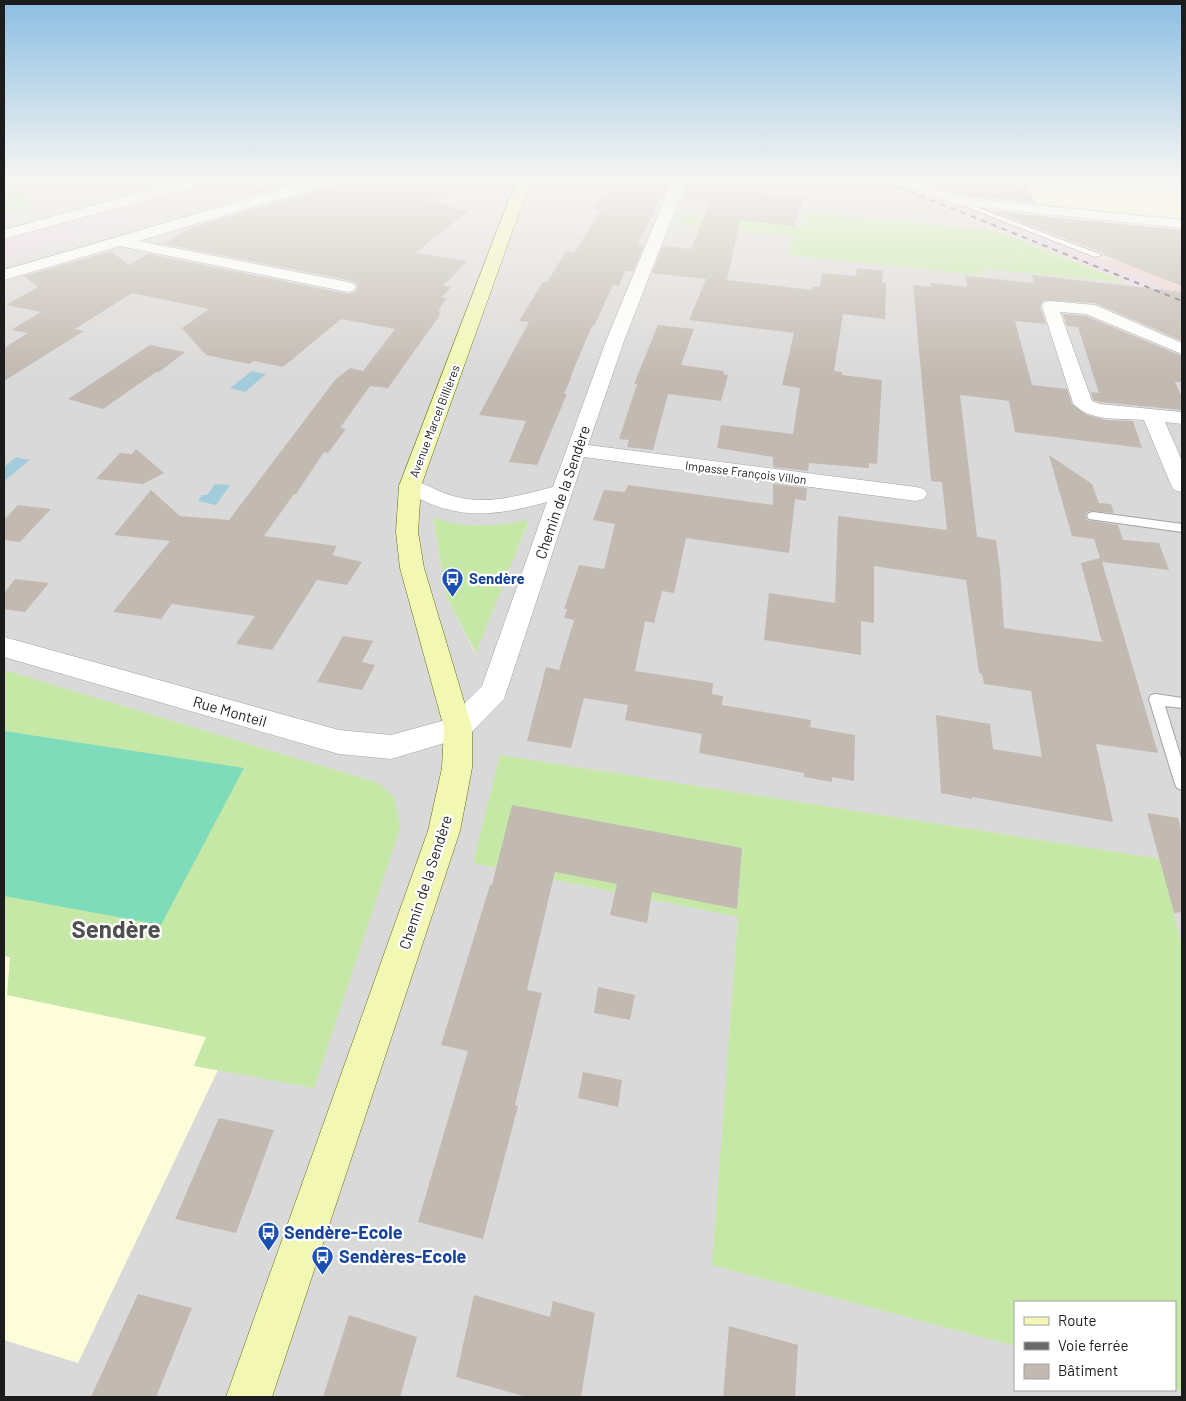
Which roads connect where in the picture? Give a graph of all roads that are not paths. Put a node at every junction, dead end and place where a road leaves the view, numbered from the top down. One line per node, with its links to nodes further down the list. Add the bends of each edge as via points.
1 (107, 244): 7 (street)
2 (135, 244): 8 (street)
3 (500, 244): 14 (street, Avenue Marcel Billières)
4 (654, 244): 12 (street, Chemin de la Sendère, via 615,340)
5 (1068, 244): 6 (lane)
6 (1098, 256)
7 (4, 275)
8 (348, 287)
9 (1182, 349): 10 (street, via 1089,309 1050,306 1080,400 1096,410)
10 (1152, 415): 11 (street); 13 (street)
11 (1182, 418)
12 (577, 450): 15 (street, Chemin de la Sendère); 16 (street, Impasse François Villon)
13 (1182, 485)
14 (410, 486): 15 (street, via 434,499 468,508 504,507); 21 (street, Avenue Marcel Billières, via 408,532 412,568)
15 (562, 491): 21 (street, Chemin de la Sendère, via 494,691)
16 (916, 494)
17 (1093, 516): 18 (lane)
18 (1182, 528)
19 (4, 647): 21 (street, Rue Monteil, via 339,742 391,747)
20 (1182, 703): 22 (lane, via 1156,699)
21 (458, 728): 23 (street, Chemin de la Sendère, via 457,768 444,831)
22 (1182, 784)
23 (249, 1397)

